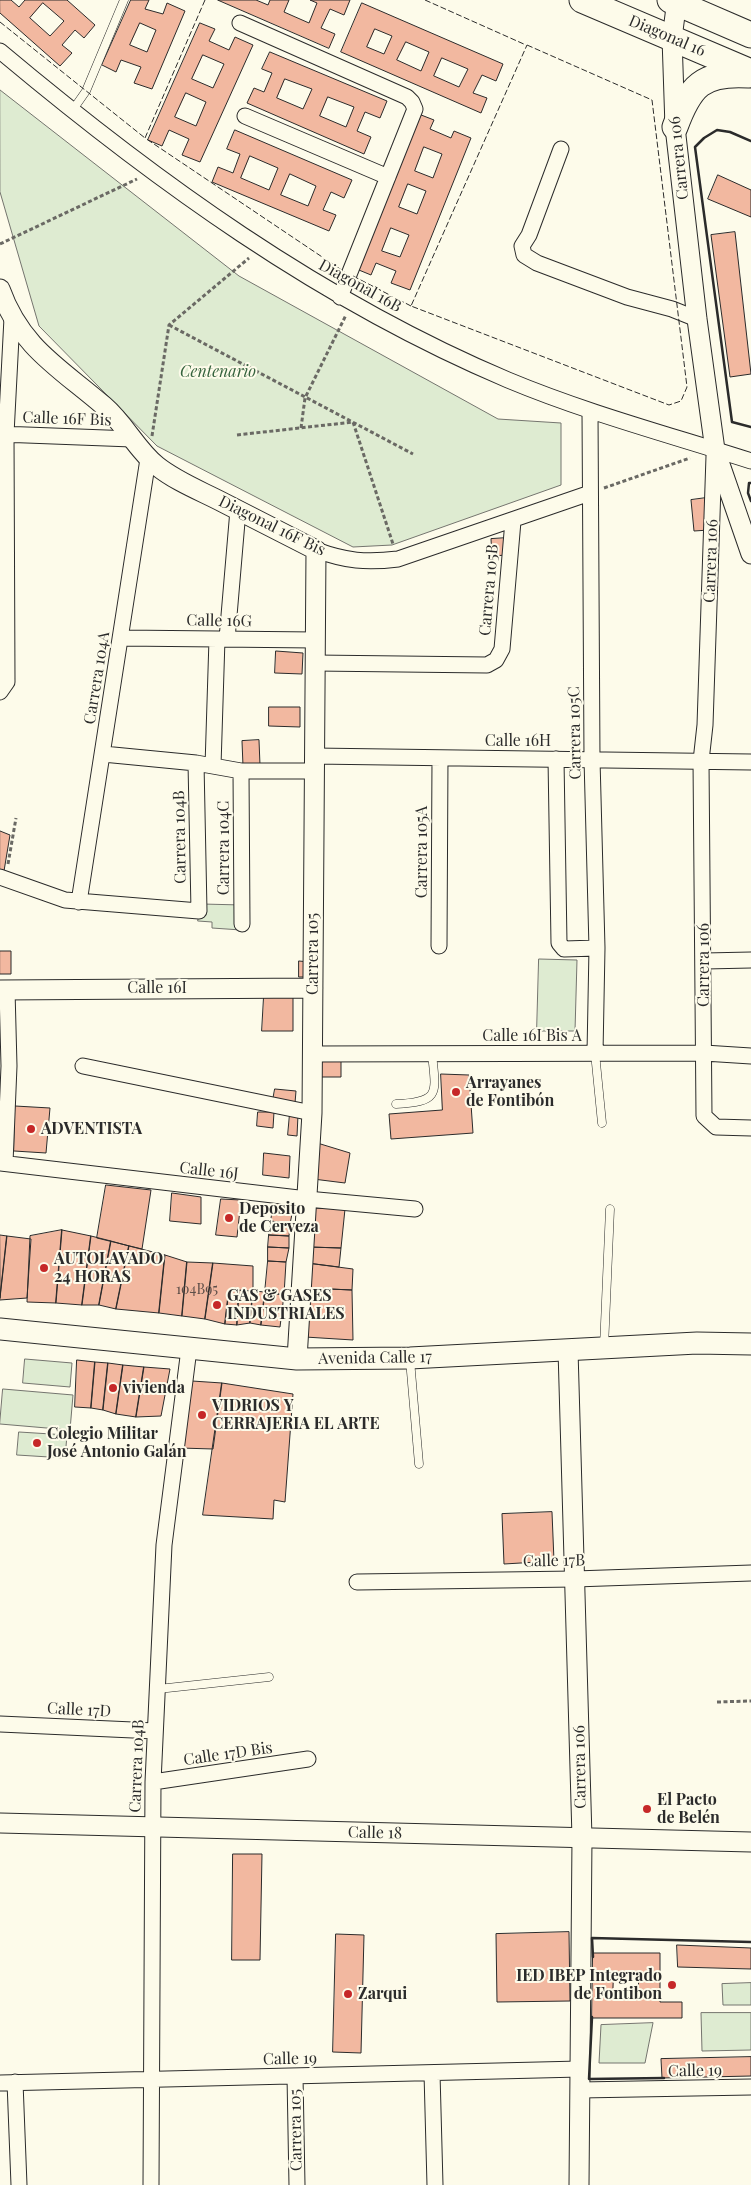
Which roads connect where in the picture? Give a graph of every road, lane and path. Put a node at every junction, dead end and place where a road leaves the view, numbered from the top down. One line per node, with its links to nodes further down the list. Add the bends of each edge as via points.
1 (124, 0): 9 (lane, via 86,90)
2 (582, 0): 6 (main road, Diagonal 16)
3 (675, 1): 5 (main road, Diagonal 16); 6 (street, Carrera 106)
4 (240, 23): 14 (street, via 412,102 415,109)
5 (751, 35)
6 (672, 38): 8 (main road, Diagonal 16); 11 (street, Carrera 106)
7 (0, 51): 9 (street, Diagonal 16B)
8 (751, 73): 11 (main road, via 705,80 685,100)
9 (72, 111): 13 (street, Diagonal 16B)
10 (245, 116): 14 (street)
11 (675, 128): 20 (street, Carrera 106)
12 (561, 149): 20 (street, via 522,246 524,255 627,297)
13 (153, 172): 15 (path); 16 (street, Diagonal 16B)
14 (388, 177): 18 (street)
15 (0, 244)
16 (261, 248): 18 (street, Diagonal 16B); 21 (path)
17 (0, 289): 19 (street, Diagonal 16F Bis)
18 (346, 300): 22 (path); 23 (street, Diagonal 16B, via 444,351)
19 (12, 318): 26 (street); 28 (street, Diagonal 16F Bis, via 26,339 114,415)
20 (697, 319): 29 (street, Carrera 106)
21 (169, 325): 22 (path); 31 (path)
22 (305, 398): 24 (path); 25 (path)
23 (590, 412): 29 (street, Diagonal 16B); 33 (street, Carrera 105C)
24 (353, 422): 25 (path); 30 (path); 38 (path)
25 (301, 428): 27 (path)
26 (3, 434): 28 (street, Calle 16F Bis); 43 (street, via 6,682)
27 (237, 435)
28 (132, 439): 31 (street, Diagonal 16F Bis)
29 (715, 450): 32 (street, Diagonal 16B); 33 (path); 37 (street); 48 (street, Carrera 106)
30 (413, 454)
31 (148, 459): 34 (street, Diagonal 16F Bis, via 184,483); 39 (street, Carrera 104A)
32 (751, 461)
33 (590, 493): 35 (street, Diagonal 16F Bis); 47 (street, Carrera 105C)
34 (238, 510): 36 (street, Diagonal 16F Bis); 40 (street)
35 (513, 522): 38 (street, Diagonal 16F Bis); 42 (street, Carrera 105B, via 502,649 496,660 487,665)
36 (316, 550): 38 (street, Diagonal 16F Bis, via 352,561 371,563); 41 (street, Carrera 105)
37 (751, 554)
38 (398, 559)
39 (122, 638): 40 (street, Calle 16G); 44 (street, Carrera 104A)
40 (222, 639): 41 (street, Calle 16G); 52 (street)
41 (315, 640): 42 (street, Carrera 105)
42 (315, 663): 51 (street, Carrera 105)
43 (0, 692)
44 (103, 754): 50 (street, Calle 16H); 56 (street, Carrera 104A)
45 (440, 758): 46 (street, Calle 16H); 51 (street, Calle 16H); 58 (street, Carrera 105A)
46 (556, 759): 47 (street, Calle 16H); 59 (street, Carrera 105C, via 559,943 564,949)
47 (592, 759): 48 (street, Calle 16H); 59 (street, Carrera 105C)
48 (701, 761): 49 (street, Calle 16H); 61 (street, Carrera 106)
49 (751, 762)
50 (196, 763): 52 (street, Calle 16H); 56 (street, Carrera 104B, via 199,911)
51 (314, 764): 53 (street, Calle 16H); 62 (street, Carrera 105)
52 (213, 766): 53 (street, Calle 16H)
53 (241, 771): 57 (street, Carrera 104C)
54 (16, 818): 55 (path)
55 (3, 878): 56 (street)
56 (79, 902)
57 (242, 924)
58 (439, 946)
59 (597, 948): 64 (street, Carrera 105C)
60 (751, 960): 61 (street)
61 (705, 961): 65 (street, Carrera 106)
62 (313, 988): 63 (street, Calle 16I); 66 (street, Carrera 105)
63 (4, 990): 74 (street, via 9,1066)
64 (594, 1053): 65 (street, Calle 16I Bis A); 67 (street, Calle 16I Bis A); 72 (lane)
65 (704, 1053): 68 (street, Calle 16I Bis A); 73 (street, Carrera 106, via 704,1116 716,1127)
66 (313, 1054): 67 (street, Calle 16I Bis A); 71 (street, Carrera 105)
67 (432, 1054): 70 (lane, via 435,1088 429,1099 420,1103)
68 (751, 1056)
69 (83, 1066): 71 (street)
70 (396, 1104)
71 (312, 1113): 75 (street, Carrera 105)
72 (602, 1123)
73 (751, 1128)
74 (2, 1163): 75 (street, Calle 16J)
75 (307, 1199): 76 (street, Calle 16J); 84 (street, Carrera 105)
76 (415, 1209)
77 (610, 1209): 80 (lane)
78 (0, 1329): 81 (main road, Avenida Calle 17)
79 (751, 1344): 80 (main road, Avenida Calle 17)
80 (604, 1348): 82 (main road, Avenida Calle 17)
81 (189, 1349): 84 (main road, Avenida Calle 17); 90 (street, Carrera 104B, via 164,1545)
82 (568, 1350): 83 (main road, Avenida Calle 17); 87 (street, Carrera 106)
83 (410, 1358): 84 (main road, Avenida Calle 17); 85 (lane)
84 (297, 1359)
85 (419, 1464)
86 (751, 1573): 87 (street, Calle 17B)
87 (575, 1579): 88 (street, Calle 17B); 99 (street, Carrera 106)
88 (357, 1582)
89 (269, 1677): 90 (lane)
90 (158, 1689): 94 (street, Carrera 104B)
91 (751, 1700): 92 (path)
92 (717, 1702)
93 (0, 1724): 94 (street, Calle 17D)
94 (156, 1731): 96 (street, Carrera 104B)
95 (308, 1759): 96 (street, Calle 17D Bis)
96 (153, 1782): 98 (street, Carrera 104B)
97 (0, 1823): 98 (street, Calle 18)
98 (153, 1828): 99 (street, Calle 18); 104 (street, Carrera 104B)
99 (582, 1838): 100 (street, Calle 18); 101 (street, Carrera 106)
100 (751, 1842)
101 (580, 2069): 102 (street, Calle 19); 107 (street, Carrera 106)
102 (432, 2073): 103 (street, Calle 19); 111 (street)
103 (295, 2076): 104 (street, Calle 19); 110 (street, Carrera 105)
104 (153, 2079): 105 (street, Calle 19); 109 (street, Carrera 104B)
105 (7, 2083): 108 (street)
106 (751, 2087): 107 (street, Calle 19)
107 (580, 2090): 112 (street, Carrera 106)
108 (19, 2185)
109 (151, 2185)
110 (297, 2185)
111 (435, 2185)
112 (579, 2185)

